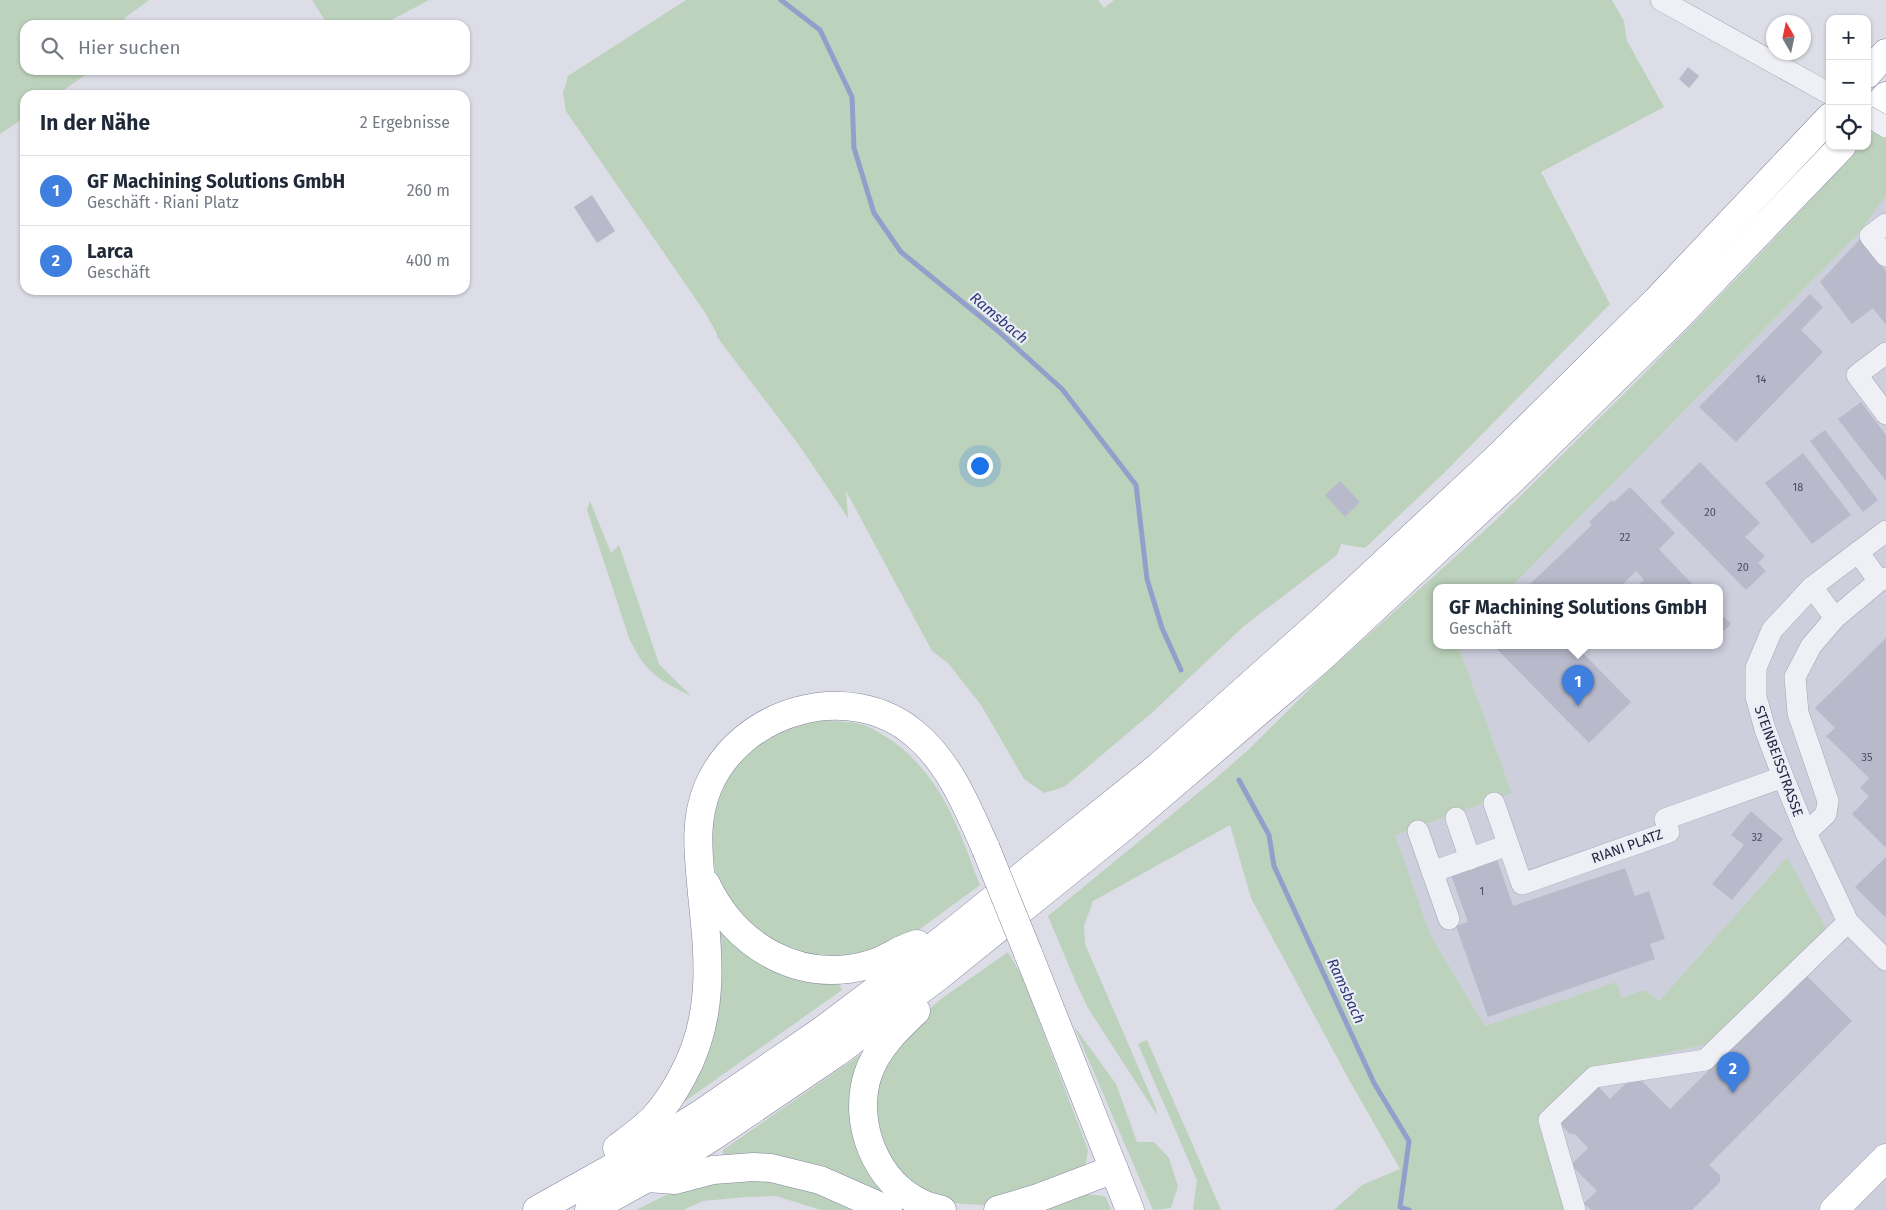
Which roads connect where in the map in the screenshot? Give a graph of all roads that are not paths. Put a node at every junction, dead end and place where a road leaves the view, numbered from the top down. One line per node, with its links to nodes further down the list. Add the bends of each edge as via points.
1 (1660, 0): 4 (street)
2 (1886, 53): 3 (main road)
3 (1871, 70)
4 (1826, 92)
5 (1886, 96): 6 (main road)
6 (1871, 113)
7 (1871, 119): 9 (street, bridge)
8 (1826, 121): 31 (main road, via 1657,300 1496,459 1322,621 1157,768)
9 (1886, 127)
10 (1838, 150): 33 (main road, via 1673,322 1321,658 1121,829)
11 (1886, 224): 12 (street, via 1870,236)
12 (1886, 256)
13 (1886, 353): 14 (street, via 1857,375)
14 (1886, 414)
15 (1886, 531): 16 (street, STEINBEISSTRASSE)
16 (1858, 552): 17 (street); 18 (street, STEINBEISSTRASSE)
17 (1882, 580): 19 (street)
18 (1812, 587): 19 (street); 20 (street, STEINBEISSTRASSE, via 1772,630 1756,668 1756,697)
19 (1834, 618): 24 (street, via 1811,646 1795,677 1798,713 1828,801 1826,814)
20 (1783, 778): 24 (street, STEINBEISSTRASSE); 25 (street, RIANI PLATZ, via 1665,819 1669,832 1522,884)
21 (1494, 803): 25 (street)
22 (1456, 818): 26 (street)
23 (1418, 831): 28 (street)
24 (1806, 832): 30 (street, STEINBEISSTRASSE)
25 (1508, 845): 26 (street)
26 (1470, 859): 28 (street)
27 (700, 866): 31 (main road, via 713,899 734,928 762,950 796,965 849,969 884,960 911,946); 35 (main road, bridge, via 697,833 703,800 727,757 751,734 799,710 832,705 884,715 914,733 946,769 973,819); 37 (main road, via 708,993 702,1030 688,1068 654,1118 607,1155 564,1181)
28 (1432, 872): 29 (street)
29 (1449, 919)
30 (1848, 922): 32 (street, STEINBEISSTRASSE); 43 (street, via 1705,1060 1594,1077 1549,1120)
31 (945, 938): 37 (main road, via 824,1030 702,1113)
32 (1886, 960)
33 (935, 979): 36 (main road, via 836,1053); 40 (main road, via 921,1007 890,1036 878,1054 868,1074 863,1115 874,1155 890,1179 923,1204)
34 (1886, 1158): 44 (main road)
35 (1114, 1169): 41 (main road); 42 (main road)
36 (647, 1178): 38 (main road); 39 (main road, via 675,1180 713,1170 771,1168 820,1180)
37 (540, 1209)
38 (589, 1210)
39 (888, 1210)
40 (942, 1210)
41 (998, 1210)
42 (1130, 1210)
43 (1575, 1210)
44 (1834, 1210)

